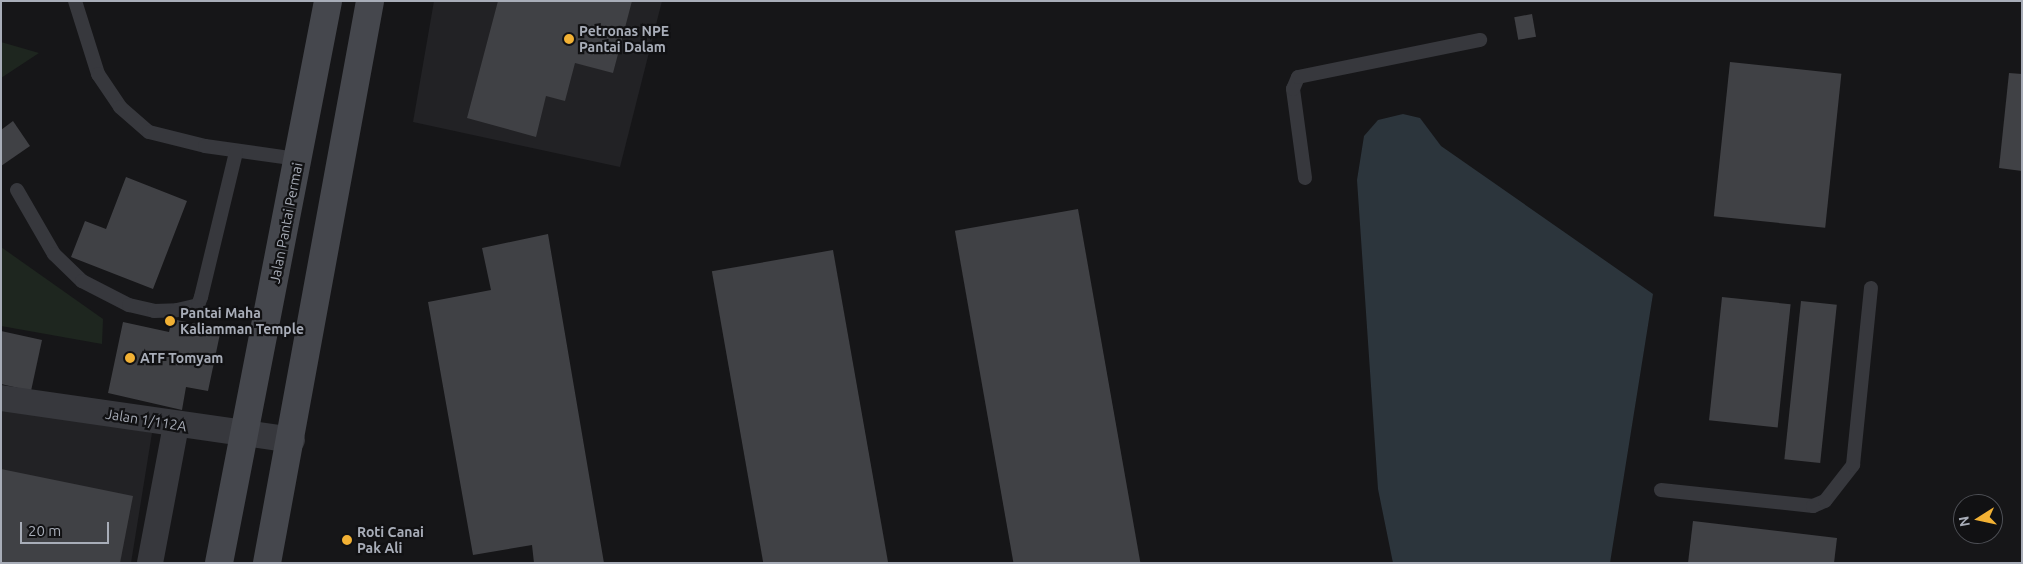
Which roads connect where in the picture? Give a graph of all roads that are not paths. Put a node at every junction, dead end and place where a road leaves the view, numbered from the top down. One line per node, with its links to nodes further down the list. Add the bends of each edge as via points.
1 (75, 1): 5 (lane, via 98,74 120,107 150,132 174,141)
2 (328, 1): 6 (main road, Jalan Pantai Permai)
3 (370, 1): 13 (main road)
4 (1480, 40): 7 (lane, via 1298,77 1293,89)
5 (236, 152): 6 (lane); 8 (lane, via 201,297 198,305 177,310 154,311 129,305 82,281 54,254)
6 (298, 159): 12 (main road, Jalan Pantai Permai)
7 (1305, 178)
8 (17, 190)
9 (1871, 288): 14 (lane, via 1853,465 1824,501 1813,506)
10 (1, 398): 11 (street, Jalan 1/112A)
11 (176, 425): 12 (street, Jalan 1/112A); 15 (street)
12 (246, 431): 13 (street, Jalan 1/112A); 16 (main road, Jalan Pantai Permai)
13 (292, 440): 17 (main road)
14 (1661, 490)
15 (150, 563)
16 (219, 563)
17 (267, 563)

